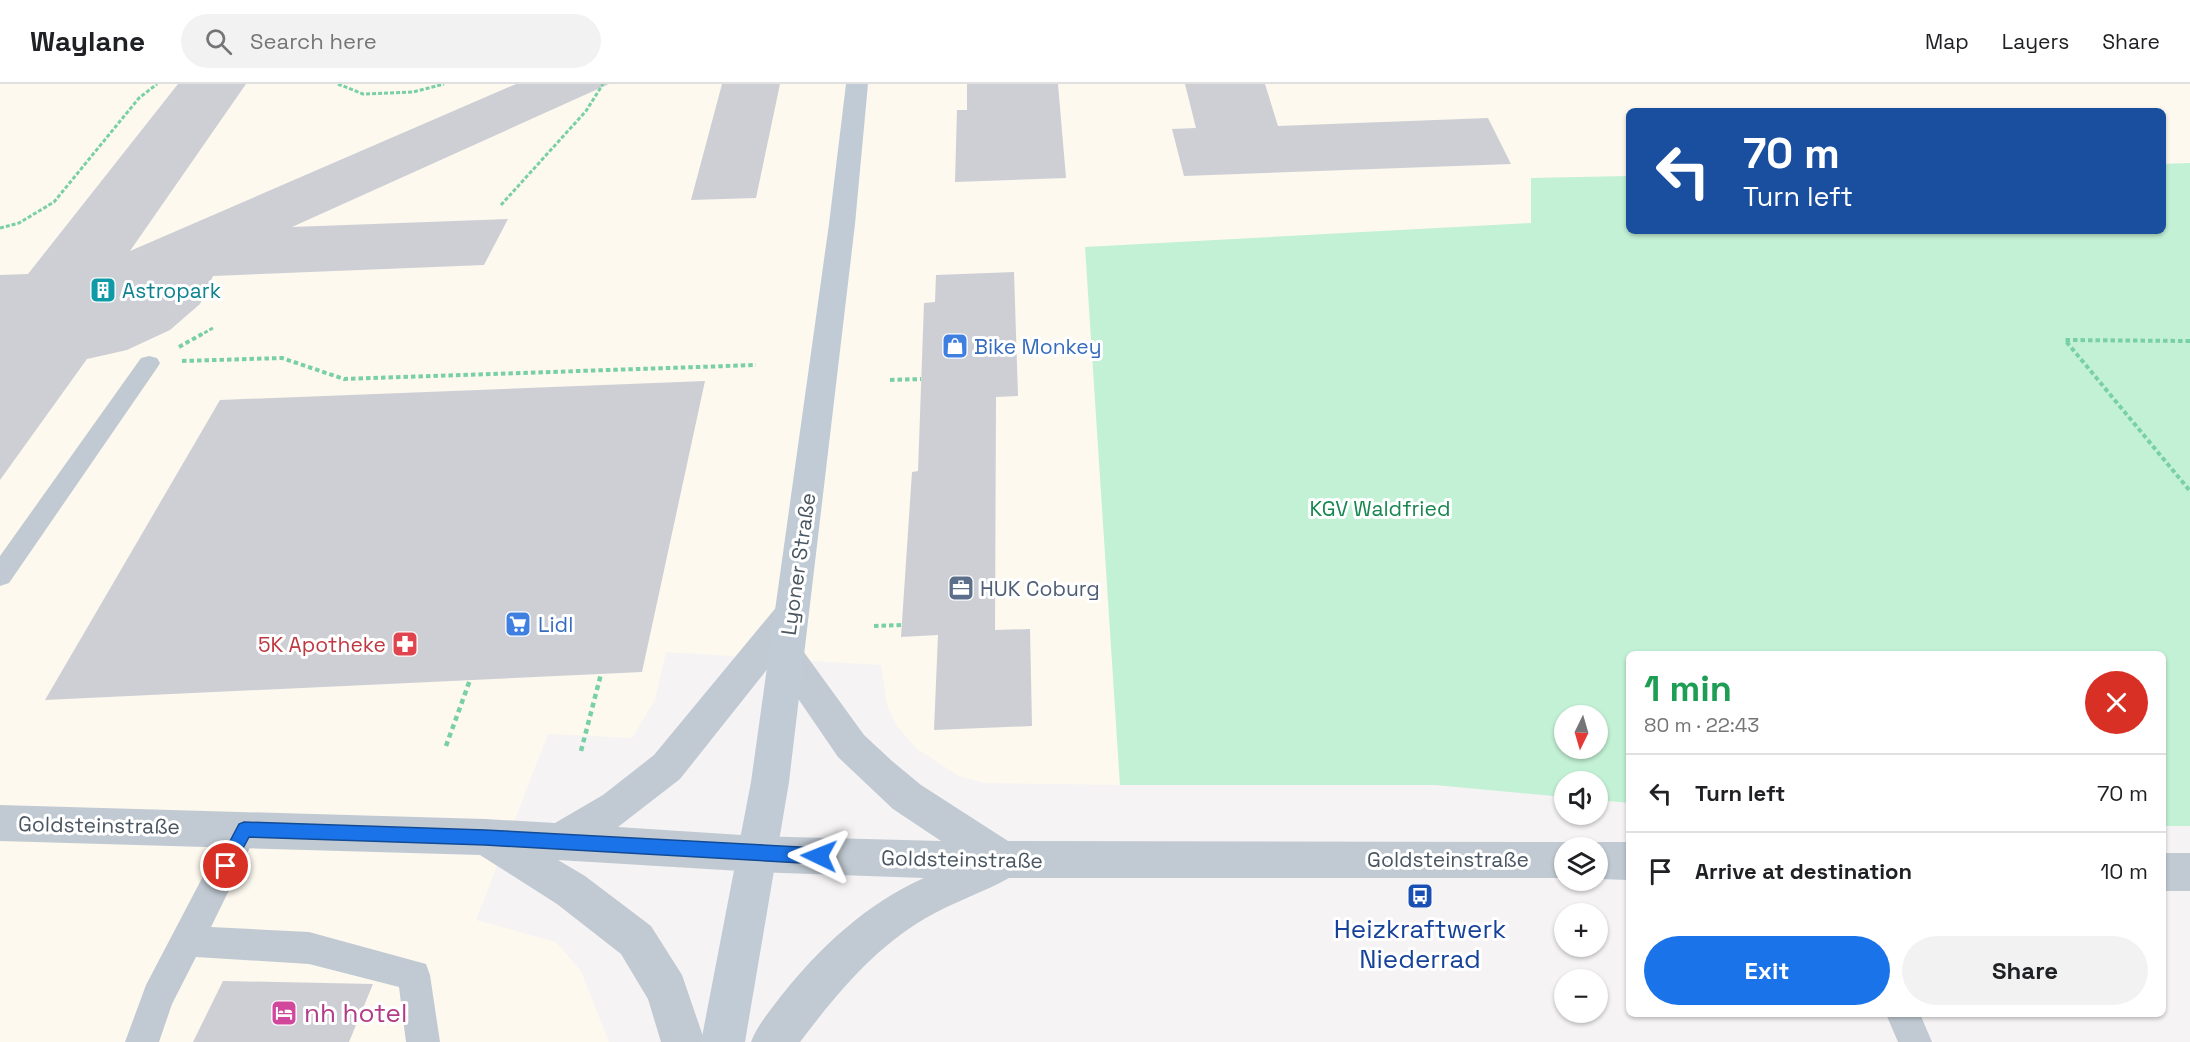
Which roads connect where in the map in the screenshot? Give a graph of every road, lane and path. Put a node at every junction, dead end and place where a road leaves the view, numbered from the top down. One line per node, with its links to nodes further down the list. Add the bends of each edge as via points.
1 (157, 84): 7 (path, via 139,98 54,202 19,223)
2 (338, 84): 3 (path, via 363,94 413,92)
3 (444, 84)
4 (603, 84): 6 (path, via 586,111)
5 (857, 84): 15 (main road, Lyoner Straße)
6 (501, 204)
7 (0, 228)
8 (2190, 341): 13 (path, via 2065,340)
9 (149, 363): 10 (path, via 282,358 344,379); 14 (lane)
10 (756, 365)
11 (921, 379): 12 (path)
12 (890, 380)
13 (2190, 491)
14 (0, 576)
15 (792, 614): 18 (main road, Lyoner Straße); 26 (street, via 668,767 617,807)
16 (902, 625): 17 (path)
17 (874, 626)
18 (786, 654): 27 (main road, Lyoner Straße); 28 (street, via 851,746 879,773 907,797)
19 (602, 674): 22 (path)
20 (470, 680): 21 (path)
21 (446, 746)
22 (581, 751)
23 (0, 823): 24 (street, Goldsteinstraße)
24 (244, 829): 25 (street, Goldsteinstraße); 34 (lane)
25 (485, 837): 26 (street, Goldsteinstraße); 38 (street, via 571,890 636,940 667,990)
26 (561, 841): 27 (street, Goldsteinstraße)
27 (757, 854): 28 (street, Goldsteinstraße); 39 (main road, Lyoner Straße)
28 (1004, 860): 29 (street, Goldsteinstraße); 40 (street, via 919,900 867,935 822,978)
29 (1554, 860)
30 (1608, 861): 31 (street)
31 (1626, 861)
32 (2166, 872): 33 (street)
33 (2190, 872)
34 (187, 940): 36 (lane, via 158,997); 37 (lane, via 309,948 414,975)
35 (1905, 1017): 41 (lane)
36 (142, 1042)
37 (423, 1042)
38 (683, 1042)
39 (723, 1042)
40 (773, 1042)
41 (1915, 1042)

